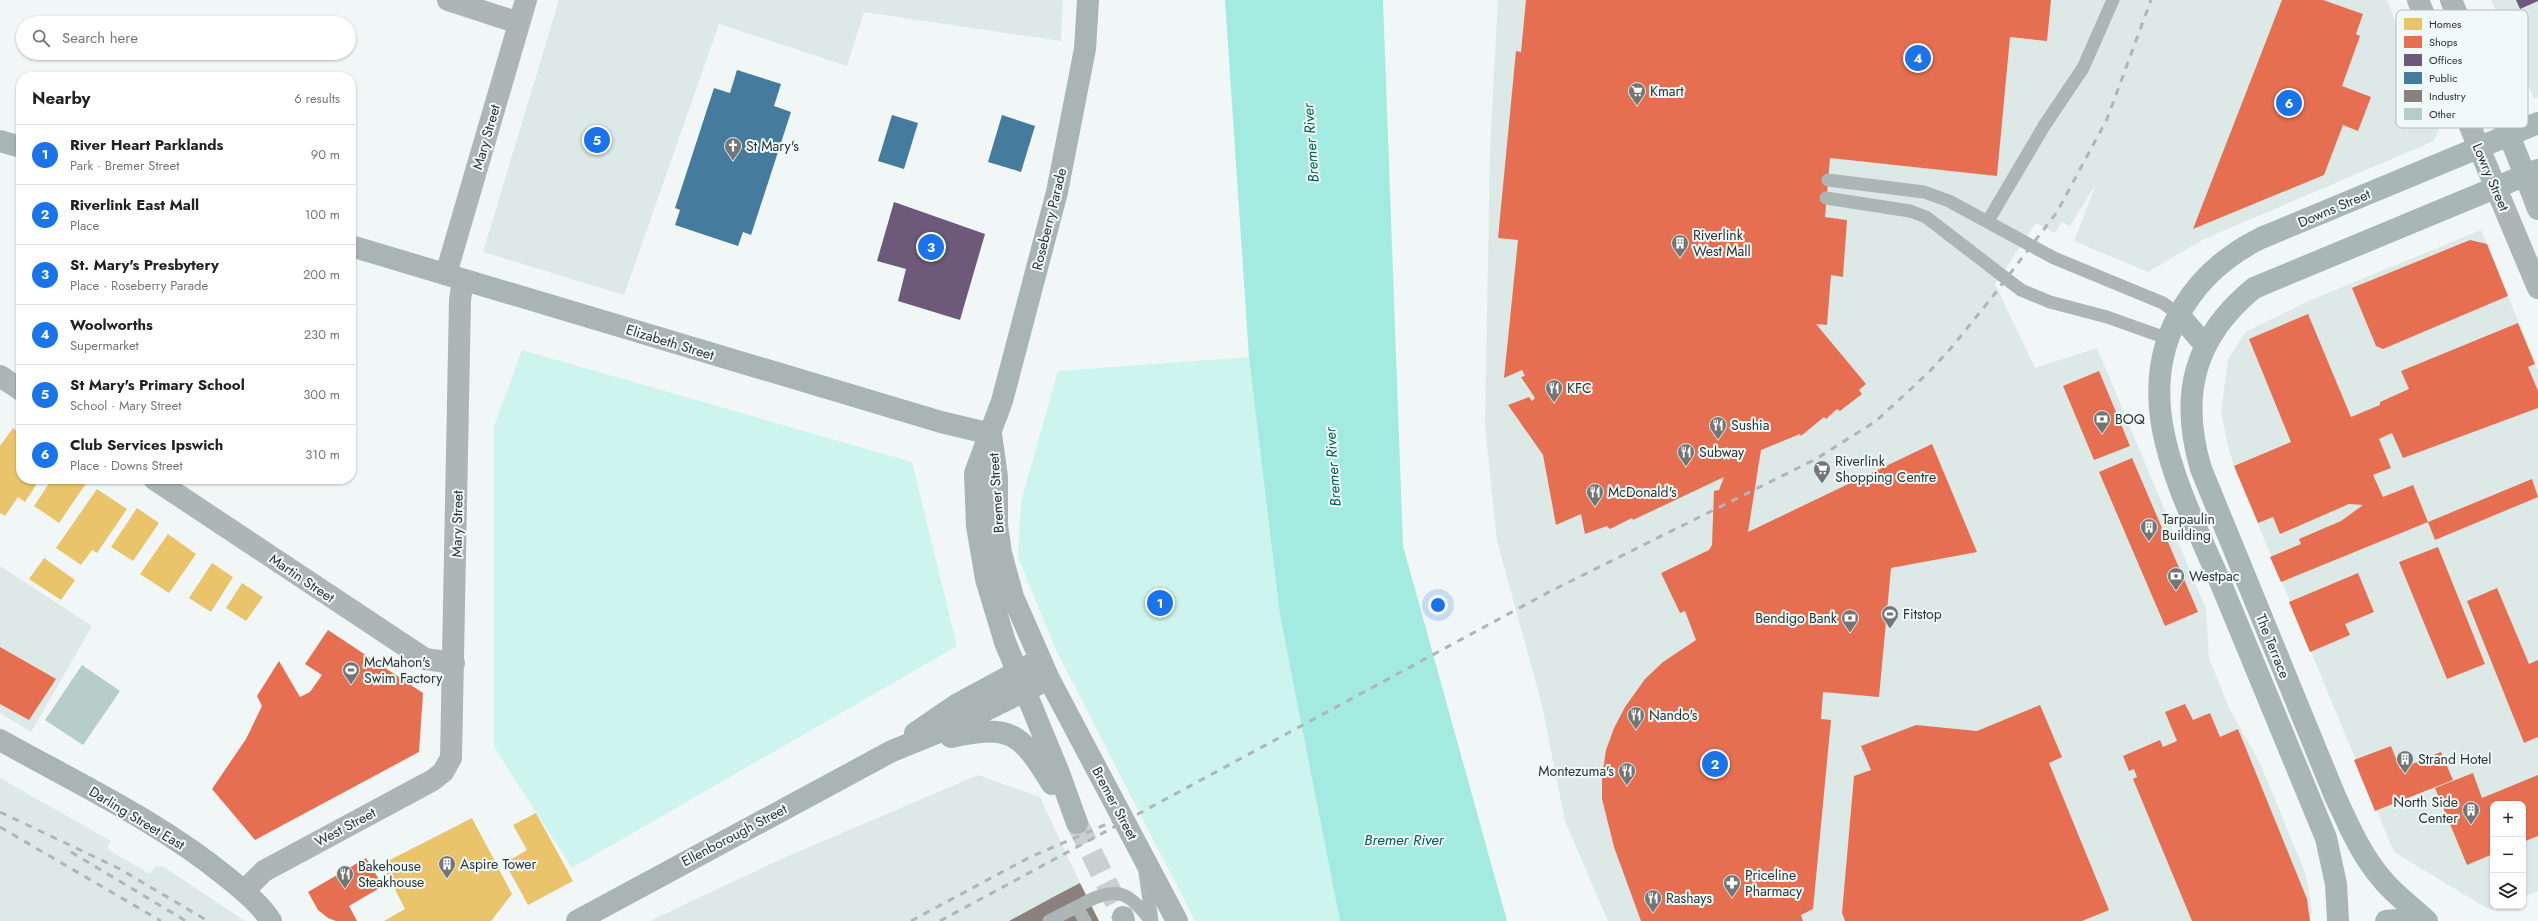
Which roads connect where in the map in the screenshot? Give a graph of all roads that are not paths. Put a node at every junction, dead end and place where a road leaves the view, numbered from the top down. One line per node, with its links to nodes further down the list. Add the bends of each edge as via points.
1 (448, 0): 9 (street)
2 (526, 0): 9 (street, Mary Street)
3 (1088, 0): 33 (street, Roseberry Parade, via 1085,49 1057,192)
4 (2113, 0): 24 (lane, via 2083,68 2044,126)
5 (2418, 0): 7 (street, Lowry Street)
6 (2451, 0): 8 (street)
7 (2422, 10)
8 (2455, 10)
9 (519, 23): 26 (street, Mary Street)
10 (2538, 123): 11 (main road, Downs Street)
11 (2528, 127)
12 (2471, 128): 18 (street, Lowry Street)
13 (2505, 128): 15 (street)
14 (2526, 128): 15 (main road, Downs Street)
15 (2508, 135): 18 (main road, Downs Street); 19 (main road)
16 (0, 141): 17 (street)
17 (16, 146)
18 (2479, 148): 21 (main road, Lowry Street); 28 (main road, Downs Street, via 2244,246 2210,272)
19 (2531, 172): 21 (main road); 23 (street)
20 (1828, 180): 24 (lane, via 1924,192 1949,201)
21 (2496, 188): 27 (street, Lowry Street); 30 (main road, via 2264,282 2222,318)
22 (1826, 198): 29 (lane, via 1910,211 1926,217 1986,265 2031,295 2107,317)
23 (2538, 209)
24 (1988, 221): 28 (lane, via 2054,258 2163,303)
25 (356, 248): 26 (street, Elizabeth Street)
26 (454, 277): 33 (street, Elizabeth Street, via 941,422); 36 (street, Mary Street, via 460,300)
27 (2538, 288)
28 (2178, 314): 29 (main road, Downs Street); 30 (main road)
29 (2166, 338): 30 (main road); 54 (main road, The Terrace, via 2160,367 2158,399 2167,450 2326,838 2336,884)
30 (2204, 346): 57 (main road, The Terrace, via 2193,381 2191,412 2194,446 2201,469 2344,815 2379,876)
31 (0, 376): 32 (street)
32 (16, 387)
33 (991, 434): 35 (street, Bremer Street, via 997,478 997,525 1001,553 1013,597); 37 (street, Bremer Street, via 975,473 977,526 986,579 1005,642)
34 (162, 484): 36 (street, Martin Street, via 416,653 425,658)
35 (1040, 659): 37 (street, Ellenborough Street); 38 (street, Bremer Street)
36 (454, 663): 42 (street, Mary Street, via 453,749)
37 (1018, 671): 39 (street, Bremer Street); 41 (street, Ellenborough Street, via 956,705)
38 (1049, 679): 39 (street, Ellenborough Street); 44 (street, Bremer Street)
39 (1026, 691): 41 (street, Ellenborough Street, via 956,725); 43 (street, Bremer Street)
40 (0, 740): 45 (street, Darling Street East, via 183,845)
41 (892, 750): 43 (street, Ellenborough Street, via 978,731 1002,732 1021,740 1035,756); 49 (street, Ellenborough Street)
42 (448, 766): 45 (street, West Street, via 433,780 264,871)
43 (1075, 821)
44 (1140, 850): 52 (lane); 53 (street, Bremer Street)
45 (244, 891): 47 (street, Darling Street East)
46 (1073, 909): 50 (lane); 51 (lane); 52 (lane, bridge, via 1106,892 1116,892 1128,898)
47 (268, 916): 48 (street, Darling Street East)
48 (284, 921)
49 (577, 921)
50 (1049, 921)
51 (1085, 921)
52 (1152, 921)
53 (1177, 921)
54 (2338, 921)
55 (2386, 921): 56 (main road)
56 (2422, 921)
57 (2427, 921)

